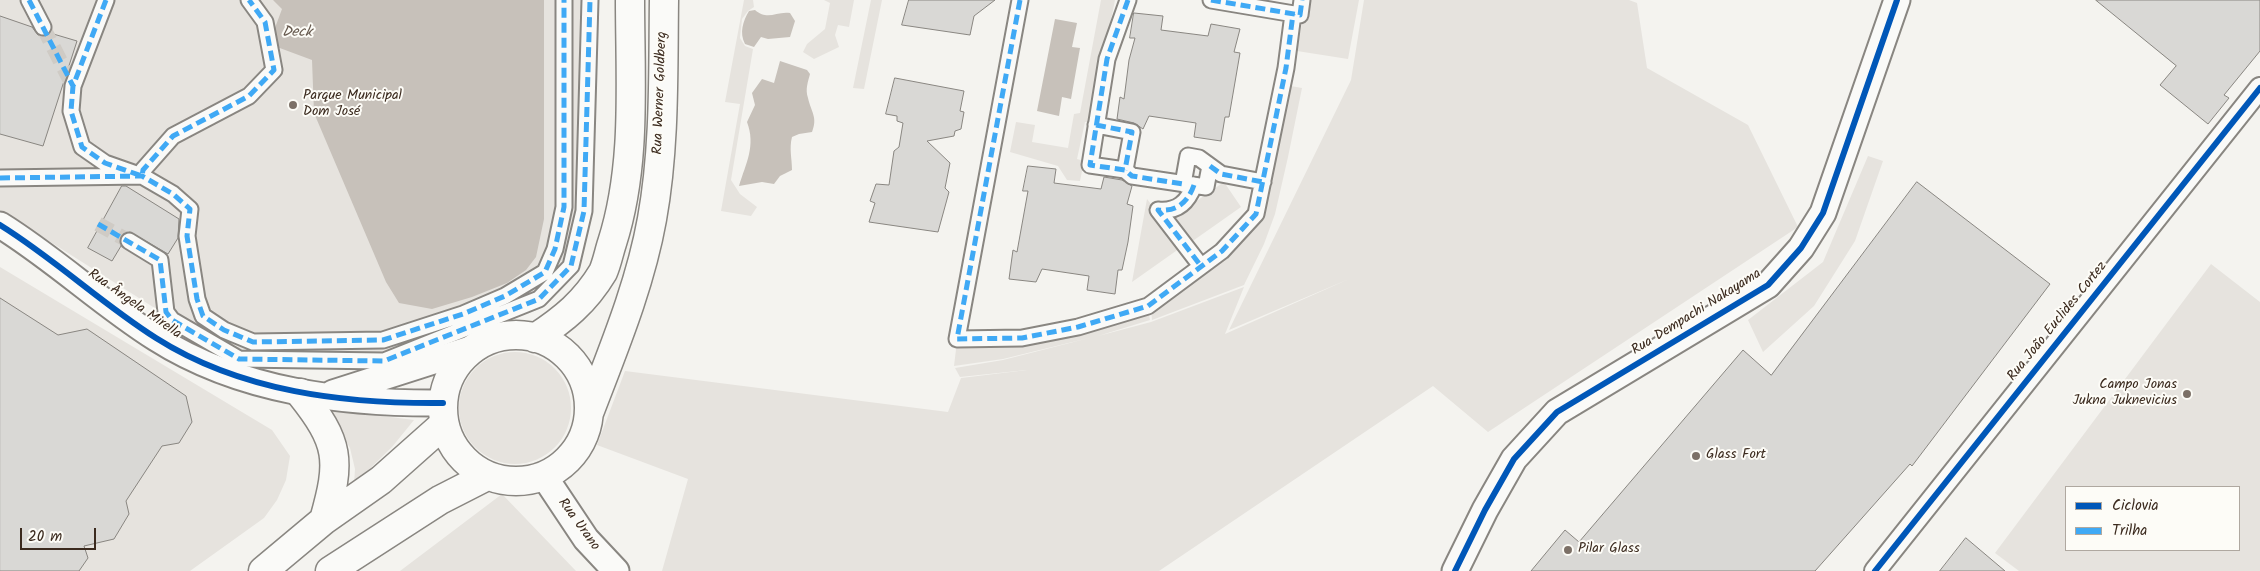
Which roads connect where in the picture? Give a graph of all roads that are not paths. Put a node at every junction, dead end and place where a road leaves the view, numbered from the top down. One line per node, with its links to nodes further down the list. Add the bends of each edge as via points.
1 (29, 0): 14 (street)
2 (106, 0): 19 (street, via 73,86 71,111 82,147 105,163)
3 (249, 0): 19 (street, via 264,22 274,70 250,96 173,136 143,170)
4 (564, 0): 19 (street, via 564,207 555,249 545,272 505,296 463,314 382,340 253,342 231,333 203,316 197,299 187,236 190,208)
5 (590, 0): 24 (street, via 584,211 571,266 539,299 384,361 239,358 172,320 166,312 160,260)
6 (630, 0): 26 (main road, via 629,157 625,196 616,230 604,270 587,295 565,319)
7 (664, 0): 30 (main road, Rua Werner Goldberg, via 662,134 652,220 633,296)
8 (1020, 0): 25 (street, via 957,339 1022,338 1078,327 1148,306)
9 (1128, 0): 16 (street, via 1107,59)
10 (1211, 0): 13 (street)
11 (1302, 0): 13 (street, via 1300,15)
12 (1897, 0): 37 (street, Rua Dempachi Nakayama, via 1823,213 1801,248 1768,285 1557,412 1514,459)
13 (1293, 14): 21 (street, via 1286,68)
14 (43, 27)
15 (2260, 88): 38 (street, Rua João Euclides Cortez)
16 (1096, 125): 18 (street, via 1132,132); 18 (street, via 1090,165)
17 (1210, 166): 21 (street, via 1222,174); 22 (street, via 1206,187); 22 (street, via 1199,158 1188,156)
18 (1125, 170): 22 (street, via 1132,176)
19 (142, 176): 20 (street)
20 (0, 178)
21 (1263, 182): 25 (street, via 1256,214 1222,251)
22 (1188, 185): 25 (street, via 1190,198 1179,208 1158,210)
23 (0, 225): 28 (street, Rua Ângela Mirella, via 147,332 179,351 217,369)
24 (129, 241)
25 (1201, 266)
26 (535, 338): 27 (main road, via 515,335 495,338); 30 (main road, via 558,348 576,366 587,389)
27 (477, 347): 28 (street); 29 (main road, via 460,361 448,381)
28 (312, 394): 29 (street, Rua Ângela Mirella, via 391,403); 33 (main road, via 331,438 336,460 334,483)
29 (444, 414): 31 (main road, via 453,446 467,463); 33 (main road, via 382,480)
30 (589, 414): 32 (main road, via 575,452)
31 (487, 476): 32 (main road, via 515,482); 35 (main road, via 440,500)
32 (544, 476): 36 (street, Rua Urano, via 586,539)
33 (324, 520): 34 (main road)
34 (263, 571)
35 (330, 571)
36 (616, 571)
37 (1456, 571)
38 (1874, 571)

